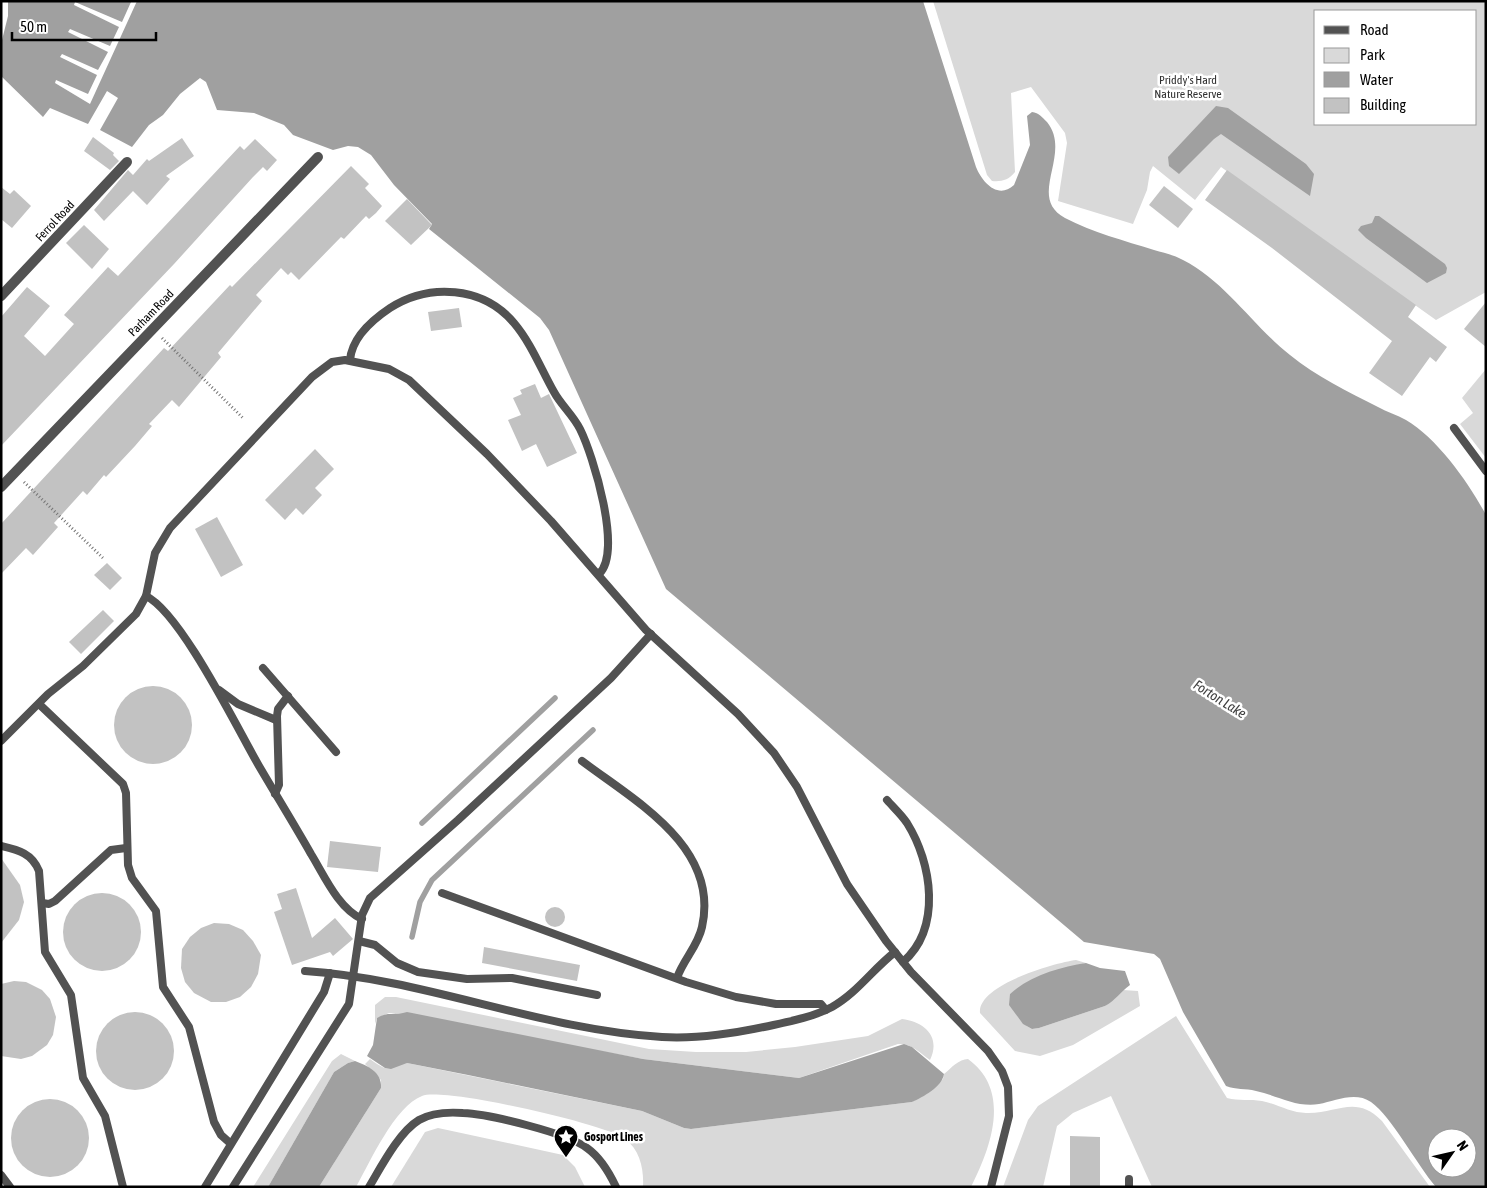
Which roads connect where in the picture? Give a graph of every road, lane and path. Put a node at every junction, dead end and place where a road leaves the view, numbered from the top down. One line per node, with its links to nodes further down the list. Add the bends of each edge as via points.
1 (318, 157): 4 (street, Parham Road)
2 (127, 162): 3 (street, Ferrol Road)
3 (1, 296)
4 (153, 329): 6 (path); 9 (street, Parham Road)
5 (350, 360): 12 (lane, via 389,369 409,380 487,454); 12 (lane, via 355,341 373,321 400,302 419,294 464,293 487,302 508,317 576,423 588,451 604,510 608,539 608,559); 13 (lane, via 332,362 312,377 179,518 155,553)
6 (243, 418)
7 (1454, 428): 8 (lane)
8 (1486, 471)
9 (14, 473): 10 (street, Parham Road); 11 (path)
10 (1, 487)
11 (103, 558)
12 (599, 574): 14 (lane)
13 (146, 596): 16 (lane, via 172,620); 18 (lane, via 130,620)
14 (651, 634): 29 (lane, via 604,684 373,894 365,905); 31 (lane, via 738,714 774,753 798,787 847,884)
15 (263, 668): 17 (lane)
16 (211, 681): 19 (lane, via 233,702); 23 (lane)
17 (288, 696): 19 (lane, via 278,709); 21 (lane)
18 (38, 704): 20 (lane); 26 (lane, via 123,784 126,793)
19 (276, 720): 23 (lane, via 279,785)
20 (1, 741)
21 (336, 752)
22 (582, 761): 36 (lane, via 667,827 697,869 704,903 702,927)
23 (275, 794): 29 (lane, via 333,889 349,910)
24 (887, 800): 32 (lane, via 912,832 929,896 924,930 916,947)
25 (1, 846): 28 (lane, via 24,853 35,862 41,882)
26 (126, 848): 28 (lane, via 111,850 55,901); 39 (lane, via 130,872 156,911 164,987 189,1027 214,1122)
27 (442, 893): 36 (lane)
28 (42, 903): 42 (lane, via 45,952 71,995 83,1078 105,1116)
29 (362, 919): 30 (lane)
30 (359, 941): 35 (lane); 37 (lane, via 375,945 397,963 418,972 467,979 512,978)
31 (895, 952): 32 (lane); 38 (lane, via 853,991)
32 (903, 962): 47 (lane, via 988,1051 1004,1076 1009,1095 1009,1116)
33 (305, 971): 34 (lane)
34 (330, 973): 35 (lane); 39 (lane, via 324,992)
35 (354, 976): 38 (lane, via 582,1025 662,1037 743,1031); 44 (lane, via 350,999 342,1016)
36 (676, 978): 38 (lane, via 745,999 776,1004 821,1004)
37 (597, 995)
38 (826, 1010)
39 (230, 1143): 43 (lane)
40 (1, 1175): 41 (lane)
41 (10, 1187)
42 (123, 1187)
43 (205, 1187)
44 (234, 1187)
45 (369, 1187): 46 (lane, via 412,1125 428,1117 459,1112 576,1141 598,1157)
46 (616, 1187)
47 (991, 1187)

